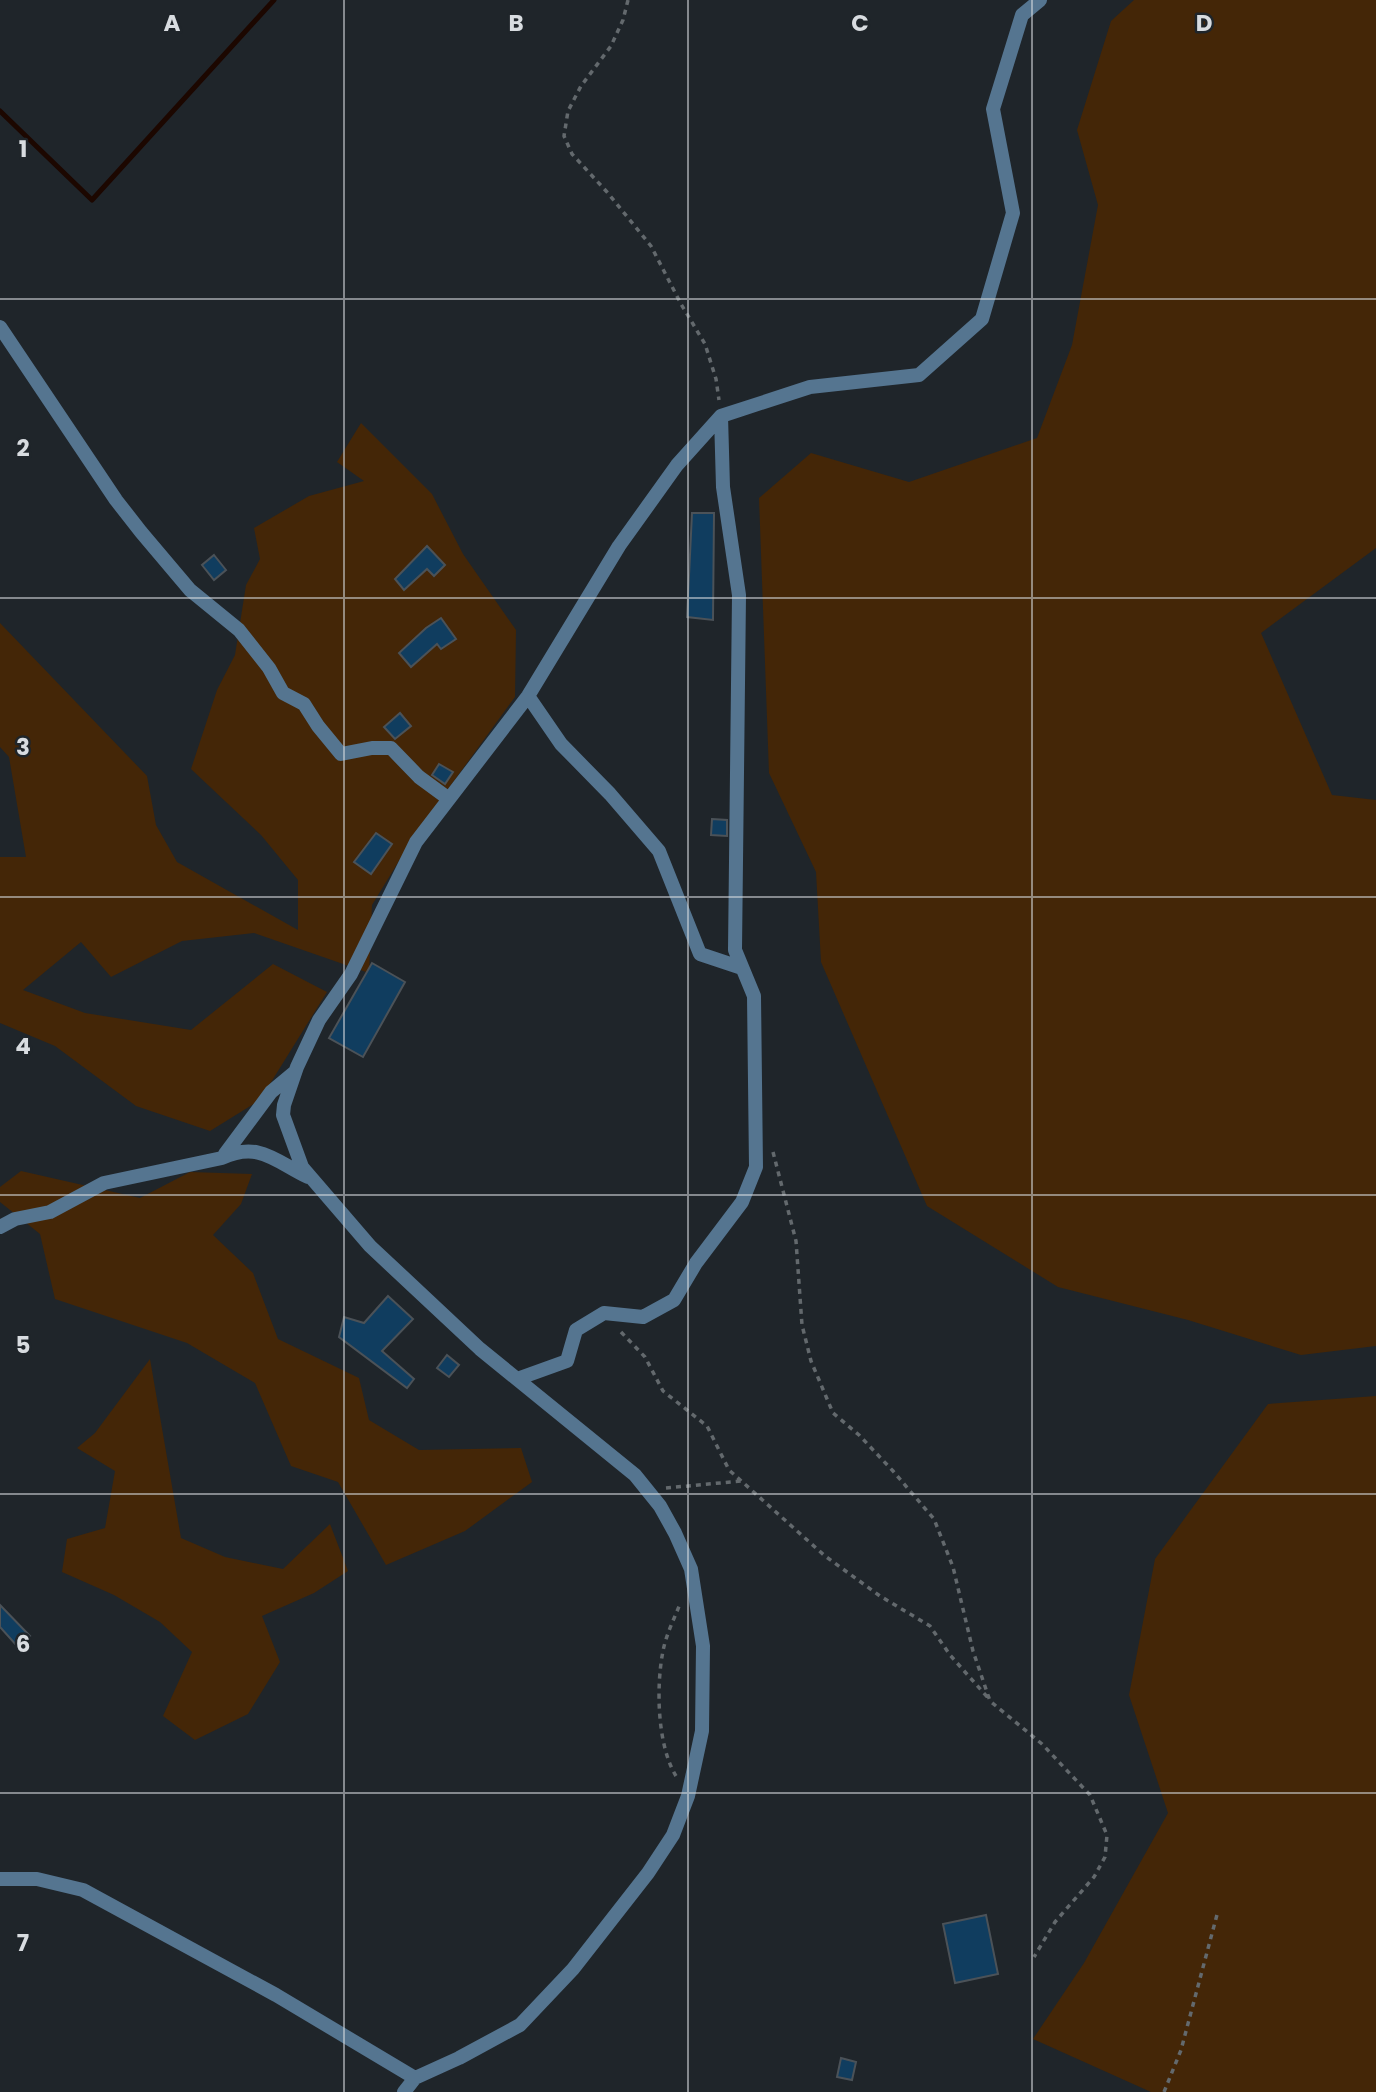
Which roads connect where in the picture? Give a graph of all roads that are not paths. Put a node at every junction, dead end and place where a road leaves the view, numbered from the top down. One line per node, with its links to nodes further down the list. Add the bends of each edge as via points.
1 (1040, 0): 3 (street, via 1022,15 993,109 1013,213 982,319 919,374 810,387)
2 (0, 327): 5 (street, via 116,500 190,590 239,630 283,693 304,704 341,754 391,748)
3 (721, 416): 4 (street, via 677,465 619,546); 6 (street, via 723,487 739,595 736,950)
4 (528, 696): 5 (street); 6 (street, via 561,744 659,851 700,954)
5 (449, 799): 7 (street, via 416,842 351,974 319,1020)
6 (741, 968): 11 (street, via 754,996 755,1167 742,1202 674,1300 643,1317 604,1313 576,1329 567,1361)
7 (295, 1072): 8 (street, via 271,1092); 9 (street, via 283,1115 302,1167)
8 (222, 1158): 9 (street, via 239,1150 266,1153); 10 (street, via 104,1183 50,1212)
9 (312, 1179): 11 (street, via 370,1246)
10 (0, 1227)
11 (517, 1380): 13 (street, via 635,1475 675,1533 691,1569 703,1646 702,1731 688,1796 673,1835 573,1969 520,2025)
12 (0, 1880): 13 (street, via 37,1879 83,1890 276,1995)
13 (415, 2078): 14 (street)
14 (404, 2092)

